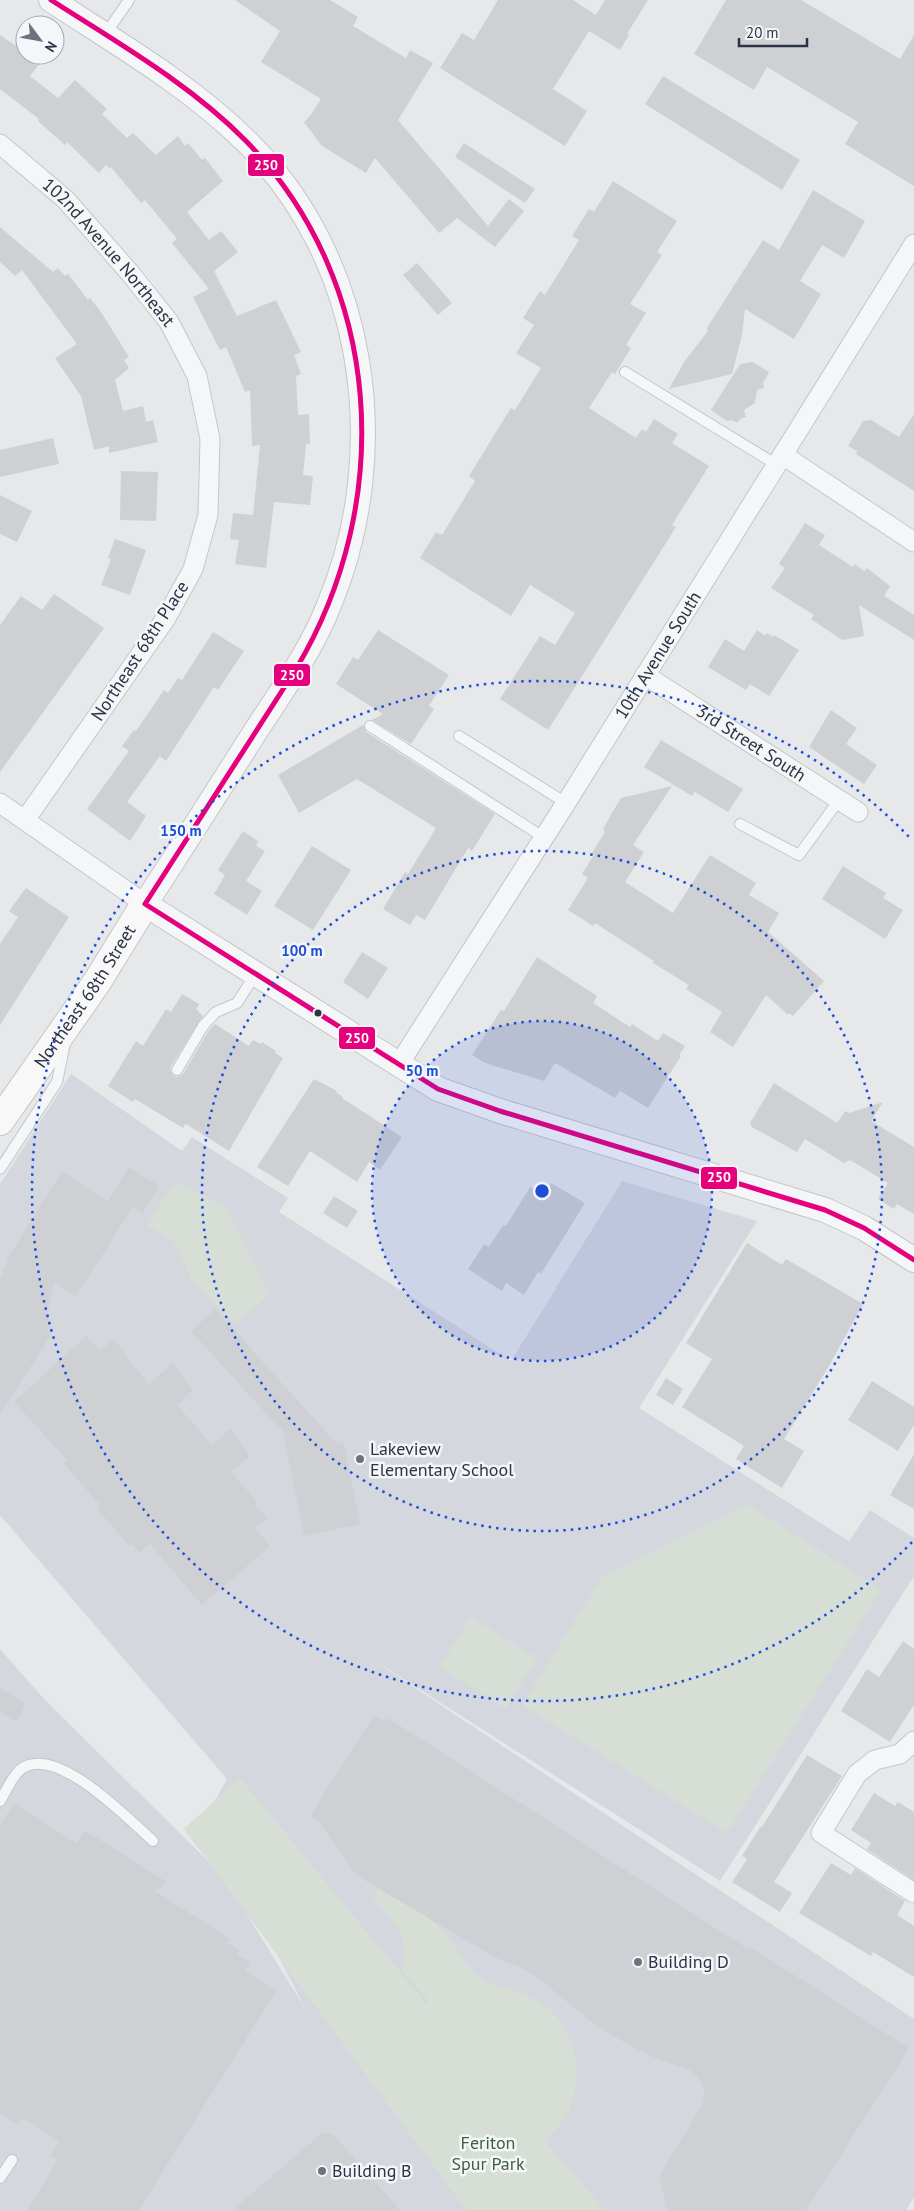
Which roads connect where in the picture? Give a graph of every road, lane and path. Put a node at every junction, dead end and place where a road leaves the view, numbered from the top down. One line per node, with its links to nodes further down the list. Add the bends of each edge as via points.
1 (50, 0): 3 (street, Northeast 68th Street)
2 (129, 0): 3 (lane)
3 (105, 35): 20 (street, Northeast 68th Street, via 203,100 274,171 325,254 352,335 363,402 364,440 356,517 346,563 329,608 282,690)
4 (0, 144): 7 (street, 102nd Avenue Northeast, via 65,199 130,273 169,322)
5 (914, 244): 8 (street, 10th Avenue South)
6 (625, 372): 8 (lane)
7 (196, 376): 17 (street, Northeast 68th Place, via 210,439 208,515 193,569 166,618)
8 (780, 460): 9 (street); 10 (street, 10th Avenue South)
9 (914, 542)
10 (644, 675): 13 (street, 3rd Street South); 15 (street, 10th Avenue South)
11 (370, 726): 19 (lane)
12 (459, 736): 15 (lane)
13 (840, 800): 16 (street, 3rd Street South); 18 (lane, via 799,855)
14 (0, 803): 17 (street)
15 (566, 803): 19 (street, 10th Avenue South)
16 (858, 812)
17 (26, 820): 20 (street)
18 (740, 824)
19 (543, 837): 23 (street, 10th Avenue South)
20 (145, 904): 21 (street); 22 (main road, Northeast 68th Street)
21 (255, 975): 23 (street); 24 (lane, via 237,1002 216,1012 203,1026)
22 (70, 1020): 25 (main road, Northeast 68th Street); 26 (lane, via 57,1082)
23 (399, 1064): 27 (street, via 438,1089 474,1102 825,1210 864,1228)
24 (177, 1070)
25 (0, 1121)
26 (0, 1169)
27 (914, 1260)
28 (914, 1741): 31 (street, via 900,1754 875,1760 857,1774 821,1833)
29 (0, 1802): 30 (lane, via 20,1770 31,1764 49,1764 81,1779)
30 (153, 1841)
31 (914, 1893)
32 (12, 2160): 33 (lane)
33 (0, 2178)

